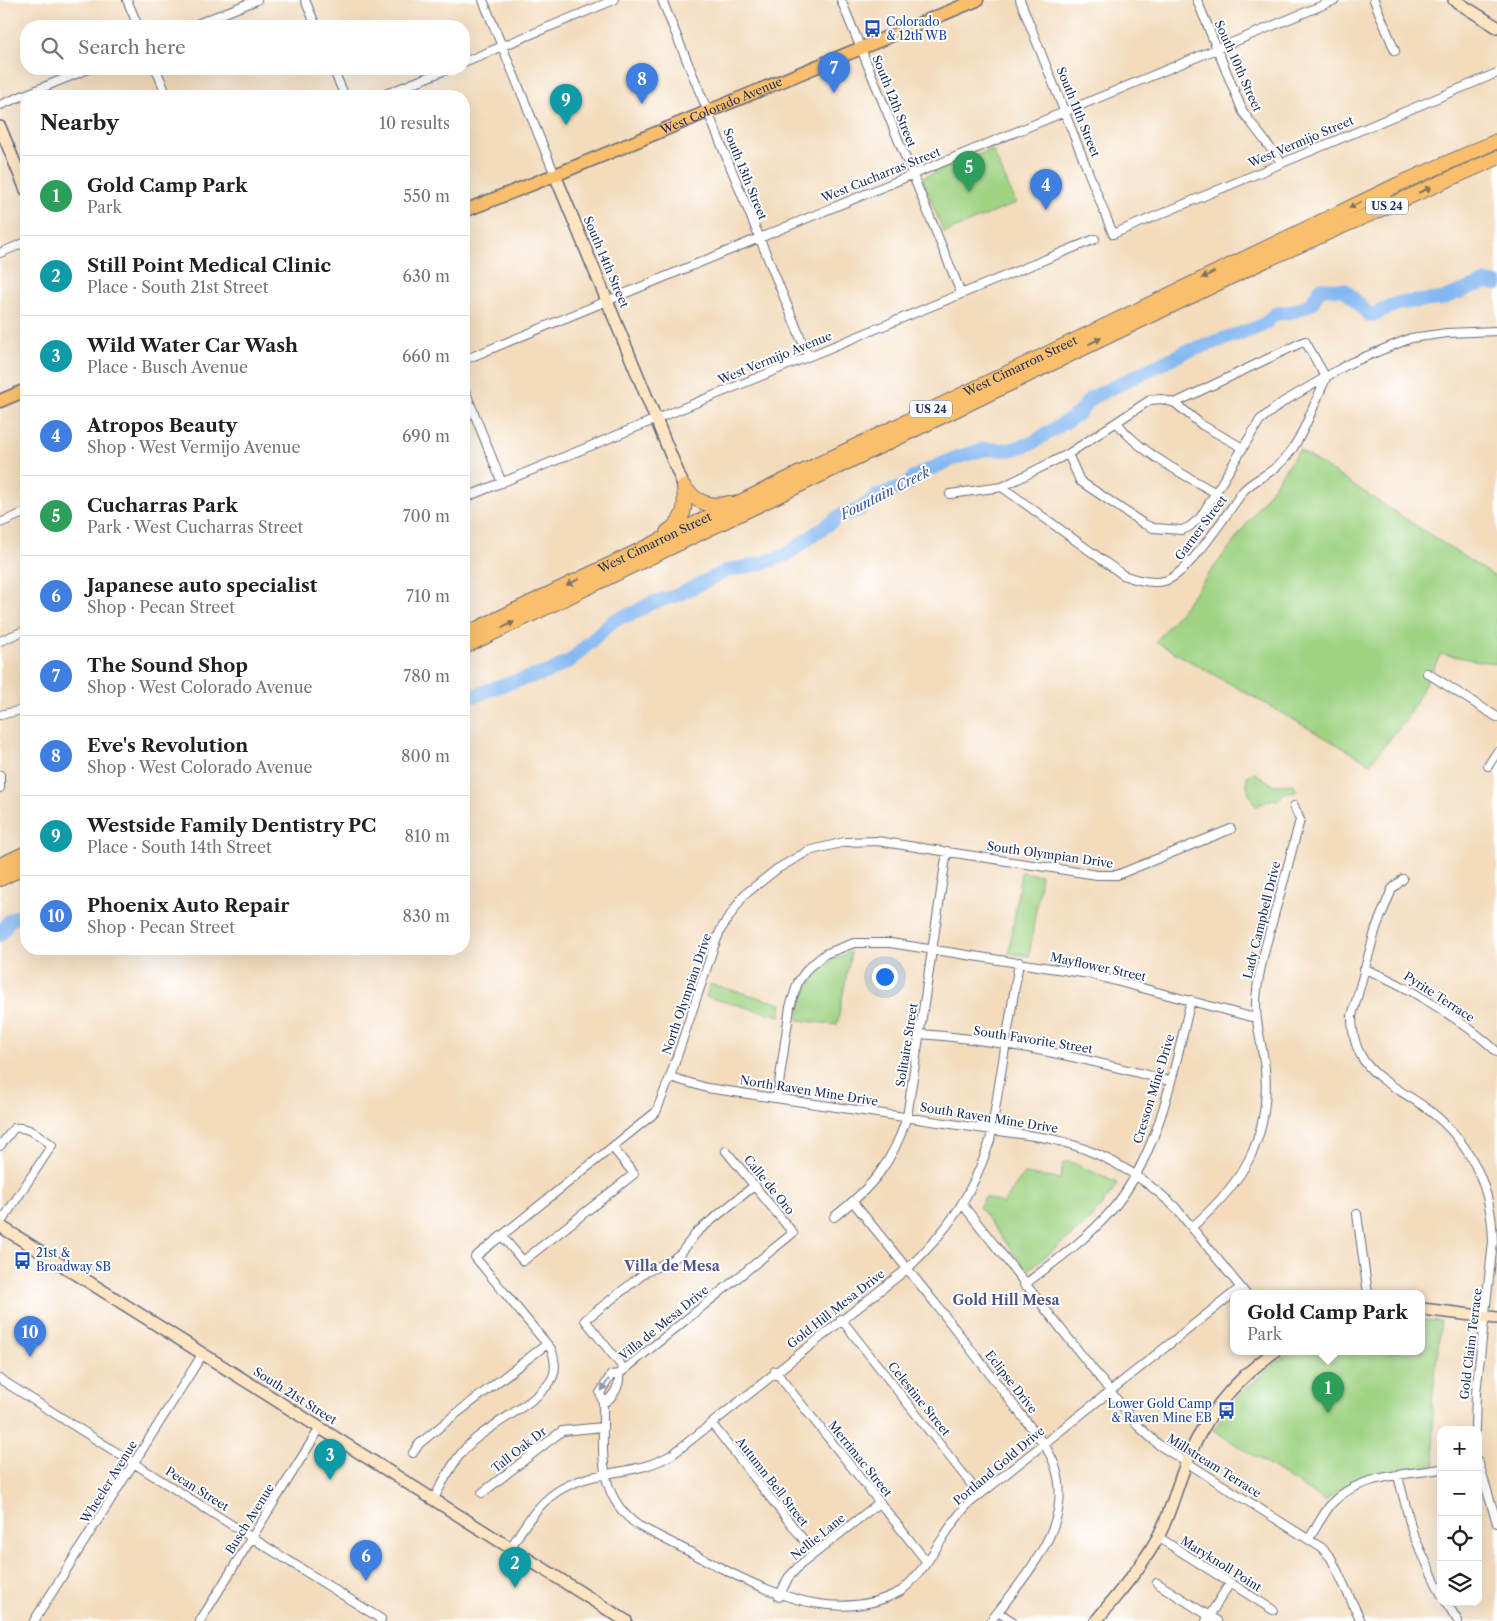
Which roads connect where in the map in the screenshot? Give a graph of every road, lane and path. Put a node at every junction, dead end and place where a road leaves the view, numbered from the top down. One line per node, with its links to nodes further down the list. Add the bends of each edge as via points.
1 (127, 0): 14 (street)
2 (257, 0): 15 (street)
3 (305, 0): 16 (street)
4 (483, 0): 18 (street, South 14th Street)
5 (614, 0): 18 (street)
6 (662, 0): 34 (street, South 13th Street)
7 (841, 0): 19 (street, South 12th Street)
8 (977, 0): 19 (main road, West Colorado Avenue)
9 (1020, 0): 35 (street, South 11th Street)
10 (1197, 0): 20 (street, South 10th Street)
11 (1335, 0): 20 (street, West Cucharras Street)
12 (1374, 0): 21 (street)
13 (1454, 0): 17 (street)
14 (135, 20)
15 (207, 20)
16 (313, 20)
17 (1497, 27)
18 (502, 47): 22 (street); 41 (street, South 14th Street)
19 (860, 48): 34 (main road, West Colorado Avenue); 42 (street, South 12th Street)
20 (1218, 50): 35 (street, West Cucharras Street); 39 (street, South 10th Street, via 1243,112)
21 (1395, 51)
22 (470, 60)
23 (1497, 73): 39 (street, West Vermijo Street)
24 (73, 75): 28 (street)
25 (158, 75): 29 (street)
26 (335, 75): 30 (street)
27 (433, 75): 31 (street)
28 (37, 90)
29 (165, 90)
30 (342, 90)
31 (396, 90)
32 (20, 97): 33 (street)
33 (0, 105)
34 (707, 111): 41 (main road, West Colorado Avenue); 45 (street, South 13th Street)
35 (1066, 111): 42 (street, West Cucharras Street); 44 (street, South 11th Street)
36 (0, 127): 40 (street)
37 (1497, 141): 66 (highway, West Cimarron Street / US 24, one-way to 66, via 1381,192)
38 (1495, 158): 76 (highway, West Cimarron Street / US 24, one-way to 38, via 1266,260)
39 (1281, 162): 44 (street, West Vermijo Street)
40 (20, 175)
41 (555, 175): 43 (main road, West Colorado Avenue); 50 (street, South 14th Street)
42 (912, 176): 45 (street, West Cucharras Street); 49 (street, South 12th Street)
43 (470, 209)
44 (1113, 234)
45 (758, 238): 50 (street, West Cucharras Street); 52 (street, South 13th Street)
46 (1095, 239): 49 (street, West Vermijo Avenue)
47 (20, 245): 48 (street)
48 (0, 253)
49 (961, 293): 52 (street, West Vermijo Avenue)
50 (608, 301): 53 (street, West Cucharras Street); 59 (street, South 14th Street)
51 (1497, 331): 54 (street, via 1446,333 1405,340 1350,363)
52 (808, 356): 59 (street, West Vermijo Avenue)
53 (470, 358)
54 (1326, 378): 58 (street, via 1305,341); 61 (street, via 1283,402 1260,420); 65 (street, Garner Street, via 1292,450 1276,467 1255,479 1244,490 1180,574 1166,581 1150,582 1123,575)
55 (20, 393): 56 (main road)
56 (0, 401)
57 (470, 403): 63 (street)
58 (1175, 403): 60 (street, via 1150,400); 61 (street, via 1202,425)
59 (657, 418): 63 (street, West Vermijo Avenue); 64 (street, South 14th Street)
60 (1117, 422): 62 (street); 67 (street, via 1134,440 1180,473)
61 (1243, 448): 67 (street)
62 (1068, 454): 65 (street); 67 (street, via 1080,481 1153,528 1182,530 1189,527 1200,518)
63 (502, 482): 69 (street, West Vermijo Avenue)
64 (684, 487): 66 (highway, via 697,500 712,505 729,503); 72 (highway, via 685,512 679,522)
65 (1002, 487): 68 (street)
66 (767, 488): 72 (highway, West Cimarron Street / US 24)
67 (1216, 493)
68 (950, 494)
69 (470, 495)
70 (20, 515): 71 (street)
71 (0, 523)
72 (626, 556): 73 (highway, West Cimarron Street / US 24, one-way to 73)
73 (470, 632)
74 (20, 633): 75 (street)
75 (0, 641)
76 (470, 644)
77 (1427, 673): 80 (street)
78 (20, 710): 79 (street)
79 (0, 715)
80 (1497, 717)
81 (1497, 752): 82 (street)
82 (1488, 766)
83 (0, 775): 84 (street)
84 (0, 788)
85 (1294, 806): 97 (street, Lady Campbell Drive, via 1300,820 1262,958)
86 (1231, 829): 87 (street, South Olympian Drive, via 1117,875 1097,875)
87 (947, 851): 93 (street, Solitaire Street); 101 (street, North Olympian Drive, via 877,841 845,842 808,851 777,869 744,896 721,929)
88 (20, 856): 89 (highway)
89 (0, 865)
90 (20, 869): 91 (highway)
91 (0, 879)
92 (1403, 879): 95 (street, Gold Claim Terrace, via 1392,889)
93 (932, 950): 94 (street, Mayflower Street); 98 (street, Solitaire Street); 103 (street, Mayflower Street, via 878,942 854,943 825,954 808,968 792,998)
94 (1018, 962): 96 (street, Mayflower Street, via 1089,974); 99 (street, Gold Hill Mesa Drive)
95 (1364, 969): 100 (street, Pyrite Terrace, via 1392,981 1474,1033); 126 (street, Gold Claim Terrace, via 1352,1016 1352,1030 1360,1056 1381,1080 1434,1113 1446,1125 1470,1155 1486,1188 1493,1223)
96 (1191, 1000): 97 (street, Mayflower Street); 102 (street, Cresson Mine Drive)
97 (1255, 1018): 116 (street, Lady Campbell Drive, via 1265,1068 1266,1100 1261,1130 1252,1154 1225,1197)
98 (920, 1034): 99 (street, South Favorite Street); 104 (street, Solitaire Street)
99 (1005, 1045): 102 (street, South Favorite Street, via 1086,1059); 105 (street, Gold Hill Mesa Drive)
100 (1497, 1052)
101 (670, 1077): 103 (street, North Raven Mine Drive, via 706,1088); 107 (street, North Olympian Drive, via 656,1112)
102 (1170, 1082): 109 (street, Cresson Mine Drive, via 1155,1133)
103 (776, 1098): 104 (street, North Raven Mine Drive)
104 (907, 1117): 105 (street, South Raven Mine Drive); 111 (street, Solitaire Street, via 883,1170)
105 (992, 1130): 109 (street, South Raven Mine Drive, via 1070,1144); 112 (street, Gold Hill Mesa Drive, via 982,1164)
106 (0, 1146): 115 (street, via 14,1128 20,1127 52,1145)
107 (613, 1148): 118 (street, North Olympian Drive); 118 (street, via 634,1174 523,1261)
108 (726, 1151): 110 (street, Calle de Oro)
109 (1136, 1175): 116 (street, South Raven Mine Drive, via 1175,1207); 120 (street, Cresson Mine Drive, via 1097,1226)
110 (755, 1185): 117 (street, Calle de Oro); 131 (street, via 697,1232 681,1253 646,1272 585,1320)
111 (853, 1202): 114 (street, Solitaire Street); 119 (street, Eclipse Drive)
112 (962, 1205): 119 (street, Gold Hill Mesa Drive, via 936,1241); 120 (street, Millstream Terrace)
113 (1357, 1214): 123 (street)
114 (834, 1217)
115 (0, 1225): 129 (street, South 21st Street)
116 (1192, 1227): 121 (street, South Raven Mine Drive)
117 (793, 1234): 131 (street, Villa de Mesa Drive)
118 (502, 1236): 128 (street, North Olympian Drive, via 475,1257)
119 (907, 1269): 127 (street, Gold Hill Mesa Drive); 140 (street, Eclipse Drive)
120 (1024, 1285): 134 (street, Millstream Terrace)
121 (1240, 1288): 122 (street, Portland Gold Drive)
122 (1237, 1290)
123 (1367, 1290)
124 (1230, 1296): 134 (street, Portland Gold Drive)
125 (1425, 1309): 126 (street)
126 (1491, 1317): 137 (street, Gold Claim Terrace, via 1476,1393)
127 (841, 1319): 132 (street, Gold Hill Mesa Drive); 149 (street, Celestine Street)
128 (547, 1344): 141 (street, via 452,1417); 150 (street, via 555,1358 551,1381 464,1450)
129 (202, 1355): 139 (street, South 21st Street); 143 (street, Wheeler Avenue)
130 (1270, 1355): 142 (street, via 1235,1384 1200,1433)
131 (622, 1371): 135 (street, Villa de Mesa Drive, via 620,1383 610,1399); 135 (street, Villa de Mesa Drive, one-way to 135, via 611,1375 600,1393)
132 (775, 1371): 136 (street, Gold Hill Mesa Drive); 151 (street, Merrimac Street)
133 (0, 1379): 143 (street, Pecan Street)
134 (1109, 1391): 140 (street, Portland Gold Drive); 142 (street, Millstream Terrace, via 1150,1438)
135 (603, 1402): 138 (street, Villa de Mesa Drive)
136 (712, 1424): 146 (street, Gold Hill Mesa Drive, via 661,1461 634,1470); 157 (street, Autumn Bell Street)
137 (1475, 1426)
138 (603, 1427): 146 (street, Villa de Mesa Drive); 148 (street, Tall Oak Dr, via 562,1431)
139 (320, 1428): 150 (street, South 21st Street); 154 (street, Busch Avenue)
140 (1043, 1443): 149 (street, Portland Gold Drive); 165 (street, Eclipse Drive, via 1052,1456 1059,1480 1057,1519 1046,1546)
141 (413, 1452)
142 (1186, 1462): 153 (street); 155 (street, Millstream Terrace)
143 (134, 1463): 154 (street, Pecan Street); 168 (street, Wheeler Avenue)
144 (1437, 1470): 147 (street)
145 (1481, 1471): 152 (street)
146 (606, 1474): 156 (street, Gold Hill Mesa Drive, via 573,1482 553,1492 530,1516); 162 (street, Portland Gold Drive, via 613,1500 639,1526)
147 (1398, 1476): 155 (street, via 1368,1482 1346,1491 1331,1505); 161 (street, via 1413,1534)
148 (482, 1493)
149 (980, 1494): 158 (street, Portland Gold Drive, via 957,1516)
150 (432, 1500): 156 (street, South 21st Street)
151 (880, 1502): 157 (street, Nellie Lane); 158 (street, Merrimac Street)
152 (1497, 1523)
153 (1158, 1537): 160 (street, Maryknoll Point); 173 (street)
154 (252, 1538): 167 (street, Pecan Street); 169 (street, Busch Avenue)
155 (1309, 1540): 175 (street, Millstream Terrace, via 1331,1558)
156 (510, 1549): 170 (street, South 21st Street)
157 (814, 1553): 162 (street, Nellie Lane, via 788,1578)
158 (927, 1562): 162 (street, Portland Gold Drive, via 900,1592 857,1611 820,1611)
159 (1157, 1583): 166 (street)
160 (1230, 1583): 164 (street, Maryknoll Point); 166 (street)
161 (1437, 1585)
162 (779, 1597)
163 (1449, 1606): 176 (street)
164 (1273, 1610)
165 (998, 1612): 171 (street, Eclipse Drive); 172 (street)
166 (1208, 1619): 174 (street)
167 (380, 1620)
168 (34, 1621)
169 (200, 1621)
170 (626, 1621)
171 (991, 1621)
172 (1012, 1621)
173 (1096, 1621)
174 (1217, 1621)
175 (1361, 1621)
176 (1458, 1621)

